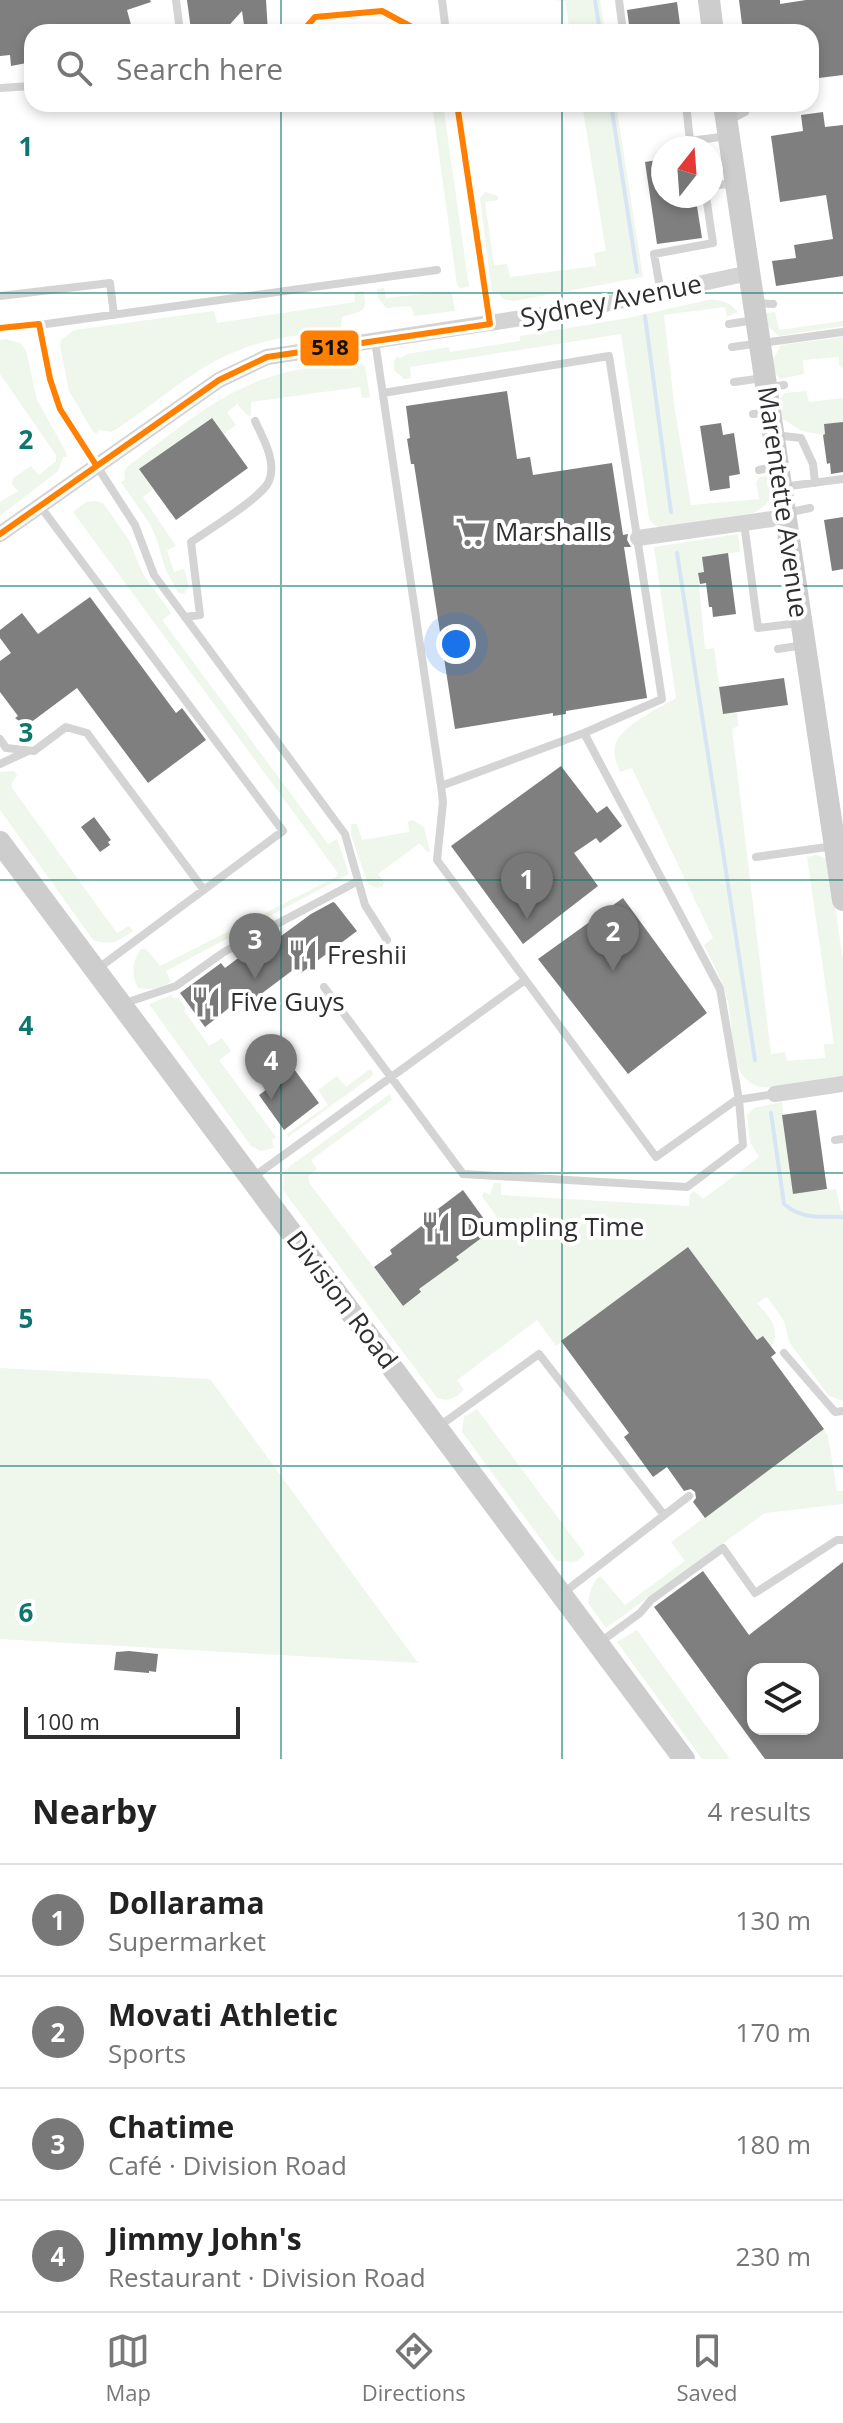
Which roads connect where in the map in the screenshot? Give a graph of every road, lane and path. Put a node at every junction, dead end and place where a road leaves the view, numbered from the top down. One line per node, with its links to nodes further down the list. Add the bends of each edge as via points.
1 (176, 0): 5 (lane)
2 (442, 0): 8 (lane)
3 (619, 0): 9 (lane)
4 (709, 0): 10 (main road)
5 (179, 24)
6 (309, 24): 7 (lane, via 315,17 382,11)
7 (406, 24)
8 (445, 24)
9 (622, 24)
10 (712, 24)
11 (24, 86): 12 (lane)
12 (0, 88)
13 (458, 112): 25 (lane)
14 (687, 112): 15 (lane, via 690,141)
15 (731, 118): 16 (main road, Marentette Avenue)
16 (736, 183): 17 (lane); 20 (main road, Marentette Avenue)
17 (723, 185)
18 (708, 208): 21 (lane, via 713,243 654,254)
19 (437, 270): 24 (lane)
20 (749, 273): 21 (street, Sydney Avenue); 23 (main road, Marentette Avenue)
21 (661, 293): 25 (street, Sydney Avenue)
22 (0, 296): 24 (lane, via 110,283)
23 (761, 309): 26 (lane); 31 (main road, Marentette Avenue)
24 (114, 315): 27 (lane)
25 (490, 324): 30 (street, Sydney Avenue)
26 (729, 324)
27 (39, 325): 28 (lane); 38 (lane, via 60,409)
28 (0, 328)
29 (843, 332): 31 (lane)
30 (375, 341): 35 (lane); 38 (street, Sydney Avenue, via 267,357 219,380)
31 (760, 344): 32 (lane); 34 (main road, Marentette Avenue)
32 (732, 347)
33 (734, 382): 34 (lane)
34 (772, 384): 37 (main road, Marentette Avenue, via 762,413)
35 (383, 393): 47 (lane, via 609,356); 55 (lane)
36 (255, 421): 48 (lane, via 270,457 270,481 191,542 200,615)
37 (773, 435): 39 (main road, Marentette Avenue); 41 (lane, via 801,438)
38 (96, 465): 42 (street, Sydney Avenue); 48 (lane, via 135,525 154,575)
39 (773, 475): 41 (lane); 44 (main road, Marentette Avenue)
40 (843, 479): 41 (lane)
41 (815, 483)
42 (40, 506): 46 (street, Sydney Avenue); 60 (lane, via 283,831)
43 (810, 508): 44 (lane)
44 (785, 515): 45 (street); 49 (main road, Marentette Avenue)
45 (744, 523): 47 (street); 49 (lane, via 758,628)
46 (0, 534)
47 (638, 538): 51 (lane, via 662,699)
48 (185, 617): 59 (lane, via 345,834)
49 (803, 634): 50 (lane); 57 (main road, Marentette Avenue)
50 (778, 649)
51 (584, 733): 55 (lane); 70 (lane, via 720,989)
52 (0, 739): 53 (lane, via 6,748)
53 (30, 750): 54 (lane); 60 (lane, via 66,727 87,733)
54 (0, 764)
55 (441, 786): 64 (lane, via 437,860)
56 (0, 842): 63 (main road, Division Road)
57 (835, 846): 58 (lane); 61 (main road, Marentette Avenue)
58 (756, 857)
59 (358, 881): 62 (lane, via 365,905); 66 (lane, via 224,952 176,986)
60 (204, 890): 63 (lane)
61 (843, 900)
62 (387, 940)
63 (96, 970): 66 (main road, Division Road)
64 (525, 980): 67 (lane); 70 (lane, via 656,1157)
65 (324, 987): 67 (lane)
66 (121, 1004): 71 (main road, Division Road)
67 (391, 1077): 70 (lane, via 463,1174 687,1187 743,1145); 71 (lane)
68 (843, 1084): 69 (street)
69 (775, 1094): 70 (lane)
70 (739, 1100)
71 (251, 1178): 74 (main road, Division Road)
72 (784, 1353): 73 (lane, via 835,1412)
73 (843, 1411)
74 (437, 1428): 76 (lane, via 539,1354); 78 (main road, Division Road)
75 (689, 1496): 76 (lane)
76 (664, 1515): 78 (lane)
77 (843, 1540): 79 (lane, via 755,1593 723,1548)
78 (561, 1595): 79 (main road, Division Road)
79 (598, 1644): 80 (main road, Division Road)
80 (684, 1759)

